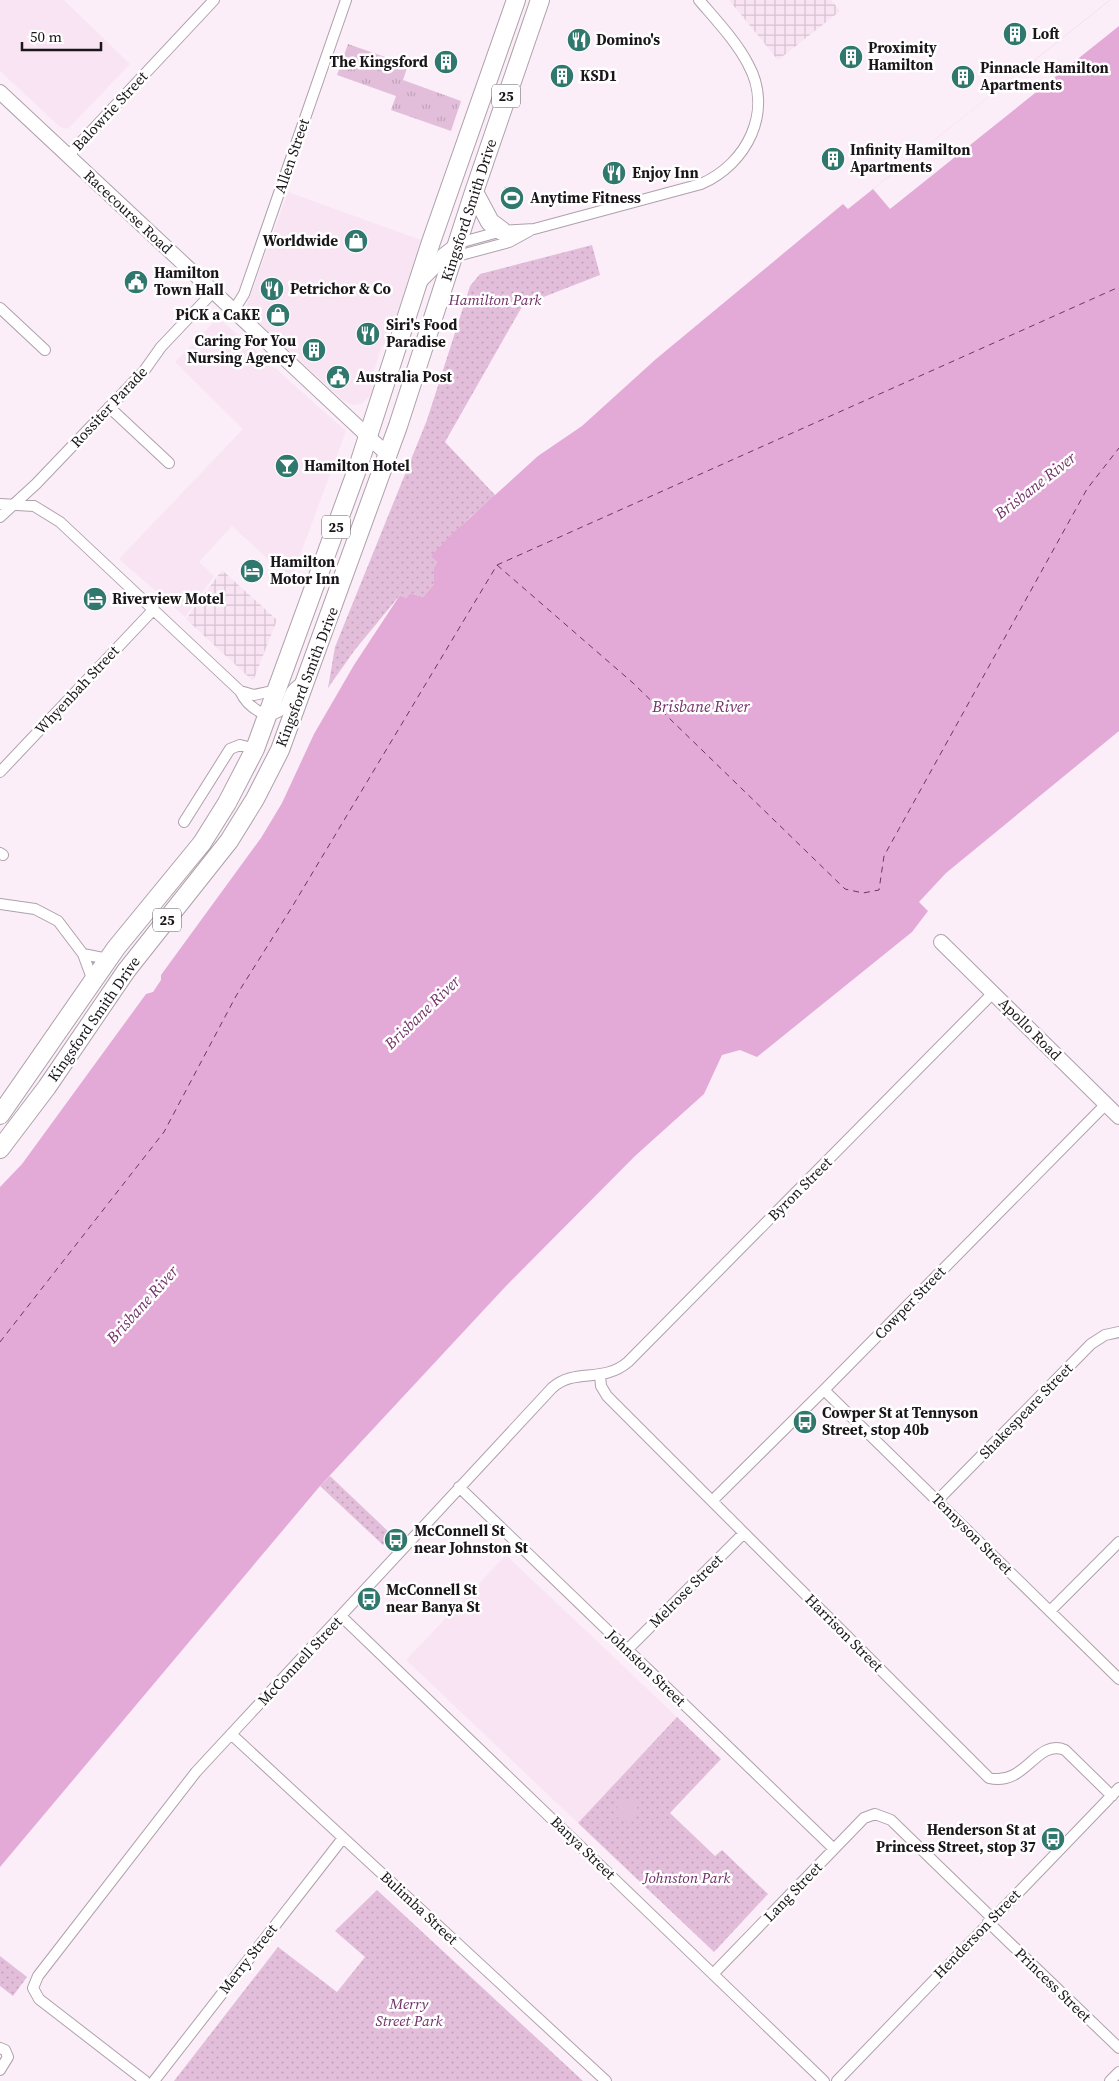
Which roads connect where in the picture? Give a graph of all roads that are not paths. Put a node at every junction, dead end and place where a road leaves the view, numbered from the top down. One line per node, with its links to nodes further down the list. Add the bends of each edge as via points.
1 (214, 0): 7 (street, Balowrie Street)
2 (346, 0): 15 (street, Allen Street, via 244,294)
3 (516, 0): 12 (highway, Kingsford Smith Drive / 25)
4 (540, 0): 8 (highway, Kingsford Smith Drive / 25)
5 (699, 0): 9 (street, via 740,51 755,83 759,107 757,122 734,162 701,184)
6 (0, 92): 7 (street, Racecourse Road)
7 (68, 156): 13 (street, Racecourse Road)
8 (474, 192): 10 (highway, via 490,222); 11 (highway, Kingsford Smith Drive / 25)
9 (534, 229): 10 (street); 11 (street, via 509,242 461,255)
10 (502, 231): 11 (street)
11 (454, 252): 12 (street, via 444,252 434,270); 19 (highway, Kingsford Smith Drive / 25)
12 (417, 286): 18 (highway, Kingsford Smith Drive / 25)
13 (214, 291): 15 (street, Racecourse Road); 17 (street, Rossiter Parade)
14 (0, 308): 16 (street)
15 (234, 310): 18 (street, Racecourse Road)
16 (45, 350)
17 (109, 407): 20 (street); 22 (street, Rossiter Parade)
18 (368, 437): 19 (street, Racecourse Road); 26 (highway, Kingsford Smith Drive / 25)
19 (388, 455): 25 (highway, Kingsford Smith Drive / 25)
20 (169, 463)
21 (0, 504): 22 (street)
22 (14, 505): 23 (street, Rossiter Parade); 24 (street, via 32,506 50,515)
23 (0, 517)
24 (154, 609): 27 (street); 30 (street, Whyenbah Street)
25 (308, 676): 28 (street, via 291,691 284,708); 41 (highway, Kingsford Smith Drive / 25, via 280,750 229,841 126,971 47,1087)
26 (277, 690): 27 (street, via 254,695); 28 (highway, Kingsford Smith Drive / 25)
27 (240, 691): 28 (street, via 249,706)
28 (269, 714): 29 (highway, Kingsford Smith Drive / 25)
29 (255, 749): 31 (street, Kingsford Smith Drive, via 240,745 230,749); 35 (highway, Kingsford Smith Drive / 25, via 202,843)
30 (0, 772)
31 (184, 822)
32 (0, 904): 34 (street, via 30,908 54,918)
33 (941, 942): 37 (street, Apollo Road)
34 (83, 954): 35 (street); 36 (street)
35 (108, 959): 36 (highway, Kingsford Smith Drive / 25)
36 (93, 981): 39 (highway, Kingsford Smith Drive / 25)
37 (993, 993): 38 (street, Apollo Road); 43 (street, Byron Street, via 628,1362 614,1373)
38 (1106, 1104): 40 (street, Apollo Road); 44 (street, Cowper Street)
39 (0, 1115)
40 (1119, 1117)
41 (0, 1149)
42 (1119, 1332): 46 (street, Shakespeare Street, via 1105,1335 1092,1344)
43 (600, 1375): 45 (street, McConnell Street, via 558,1382); 47 (street, Harrison Street, via 601,1386 607,1396)
44 (824, 1390): 46 (street, Tennyson Street); 47 (street, Cowper Street)
45 (459, 1486): 51 (street, McConnell Street); 52 (street, Johnston Street)
46 (938, 1500): 50 (street, Tennyson Street)
47 (712, 1501): 48 (street, Harrison Street)
48 (744, 1533): 52 (street, Melrose Street); 55 (street, Harrison Street, via 988,1778 1008,1778 1046,1750 1060,1748)
49 (1119, 1542): 50 (street)
50 (1050, 1611): 53 (street, Tennyson Street)
51 (341, 1616): 54 (street, McConnell Street); 60 (street, Banya Street)
52 (627, 1650): 58 (street, Johnston Street)
53 (1119, 1679)
54 (231, 1734): 57 (street, Bulimba Street); 65 (street, McConnell Street, via 176,1796 38,1976 34,1988 39,1998)
55 (1115, 1792): 59 (street, Henderson Street)
56 (875, 1814): 58 (street, Lang Street, via 864,1818); 59 (street, Princess Street, via 890,1820)
57 (343, 1838): 66 (street, Merry Street); 67 (street, Bulimba Street)
58 (834, 1849): 60 (street, Lang Street)
59 (990, 1920): 62 (street, Princess Street); 69 (street, Henderson Street)
60 (713, 1974): 68 (street, Banya Street)
61 (0, 2048): 63 (street, via 8,2056)
62 (1119, 2048)
63 (0, 2070)
64 (1119, 2072): 70 (street)
65 (145, 2081)
66 (154, 2081)
67 (606, 2081)
68 (824, 2081)
69 (837, 2081)
70 (1110, 2081)

